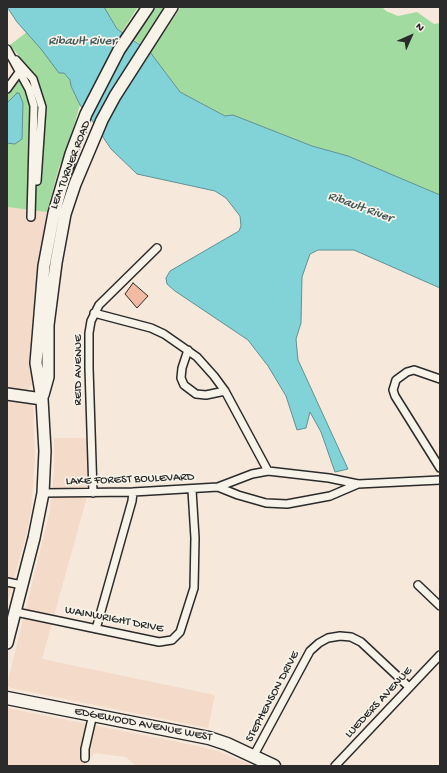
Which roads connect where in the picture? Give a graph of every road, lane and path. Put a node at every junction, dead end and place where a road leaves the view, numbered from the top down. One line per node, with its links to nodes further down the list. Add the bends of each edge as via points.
1 (148, 7): 12 (main road, LEM TURNER ROAD, via 119,50 86,114 54,213 44,266 36,363)
2 (172, 7): 12 (main road, LEM TURNER ROAD, via 102,120 84,160 65,214 48,325 48,377)
3 (9, 52): 4 (street); 4 (street, via 33,79 42,107 36,203 31,217 34,106)
4 (20, 71): 5 (street)
5 (7, 89)
6 (157, 248): 7 (street, REID AVENUE, via 107,297)
7 (94, 314): 8 (street, via 151,328); 20 (street, REID AVENUE, via 89,333)
8 (188, 350): 10 (street, via 206,365); 10 (street, via 182,368 181,378 184,385 196,394 206,395)
9 (440, 379): 13 (street, via 414,370 396,380 393,390)
10 (225, 391): 14 (street)
11 (7, 394): 12 (main road)
12 (42, 399): 21 (main road, LEM TURNER ROAD, via 45,451)
13 (440, 468)
14 (268, 471): 16 (street, LAKE FOREST BOULEVARD); 17 (street, LAKE FOREST BOULEVARD, via 252,474)
15 (440, 480): 16 (street, LAKE FOREST BOULEVARD)
16 (358, 484): 17 (street, LAKE FOREST BOULEVARD, via 330,496 287,504 266,503)
17 (218, 487): 18 (street, LAKE FOREST BOULEVARD)
18 (192, 490): 19 (street, LAKE FOREST BOULEVARD); 27 (street, WAINWRIGHT DRIVE, via 195,538 194,588 180,632 172,640 158,642)
19 (133, 492): 20 (street, LAKE FOREST BOULEVARD); 27 (street)
20 (93, 493): 21 (street, LAKE FOREST BOULEVARD)
21 (43, 494): 24 (main road, LEM TURNER ROAD)
22 (7, 582): 24 (street)
23 (418, 585): 25 (street)
24 (22, 586): 26 (main road, LEM TURNER ROAD)
25 (440, 606)
26 (16, 612): 27 (street, WAINWRIGHT DRIVE); 28 (main road, LEM TURNER ROAD)
27 (96, 629)
28 (7, 643)
29 (440, 655): 30 (street, LUEDERS AVENUE)
30 (409, 687): 33 (street, STEPHENSON DRIVE, via 361,642 351,637 328,638 310,651); 36 (street, LUEDERS AVENUE)
31 (7, 698): 32 (main road, EDGEWOOD AVENUE WEST)
32 (93, 714): 33 (main road, EDGEWOOD AVENUE WEST, via 209,738); 34 (street)
33 (254, 755): 35 (main road, EDGEWOOD AVENUE WEST)
34 (85, 758)
35 (274, 766)
36 (335, 766)

